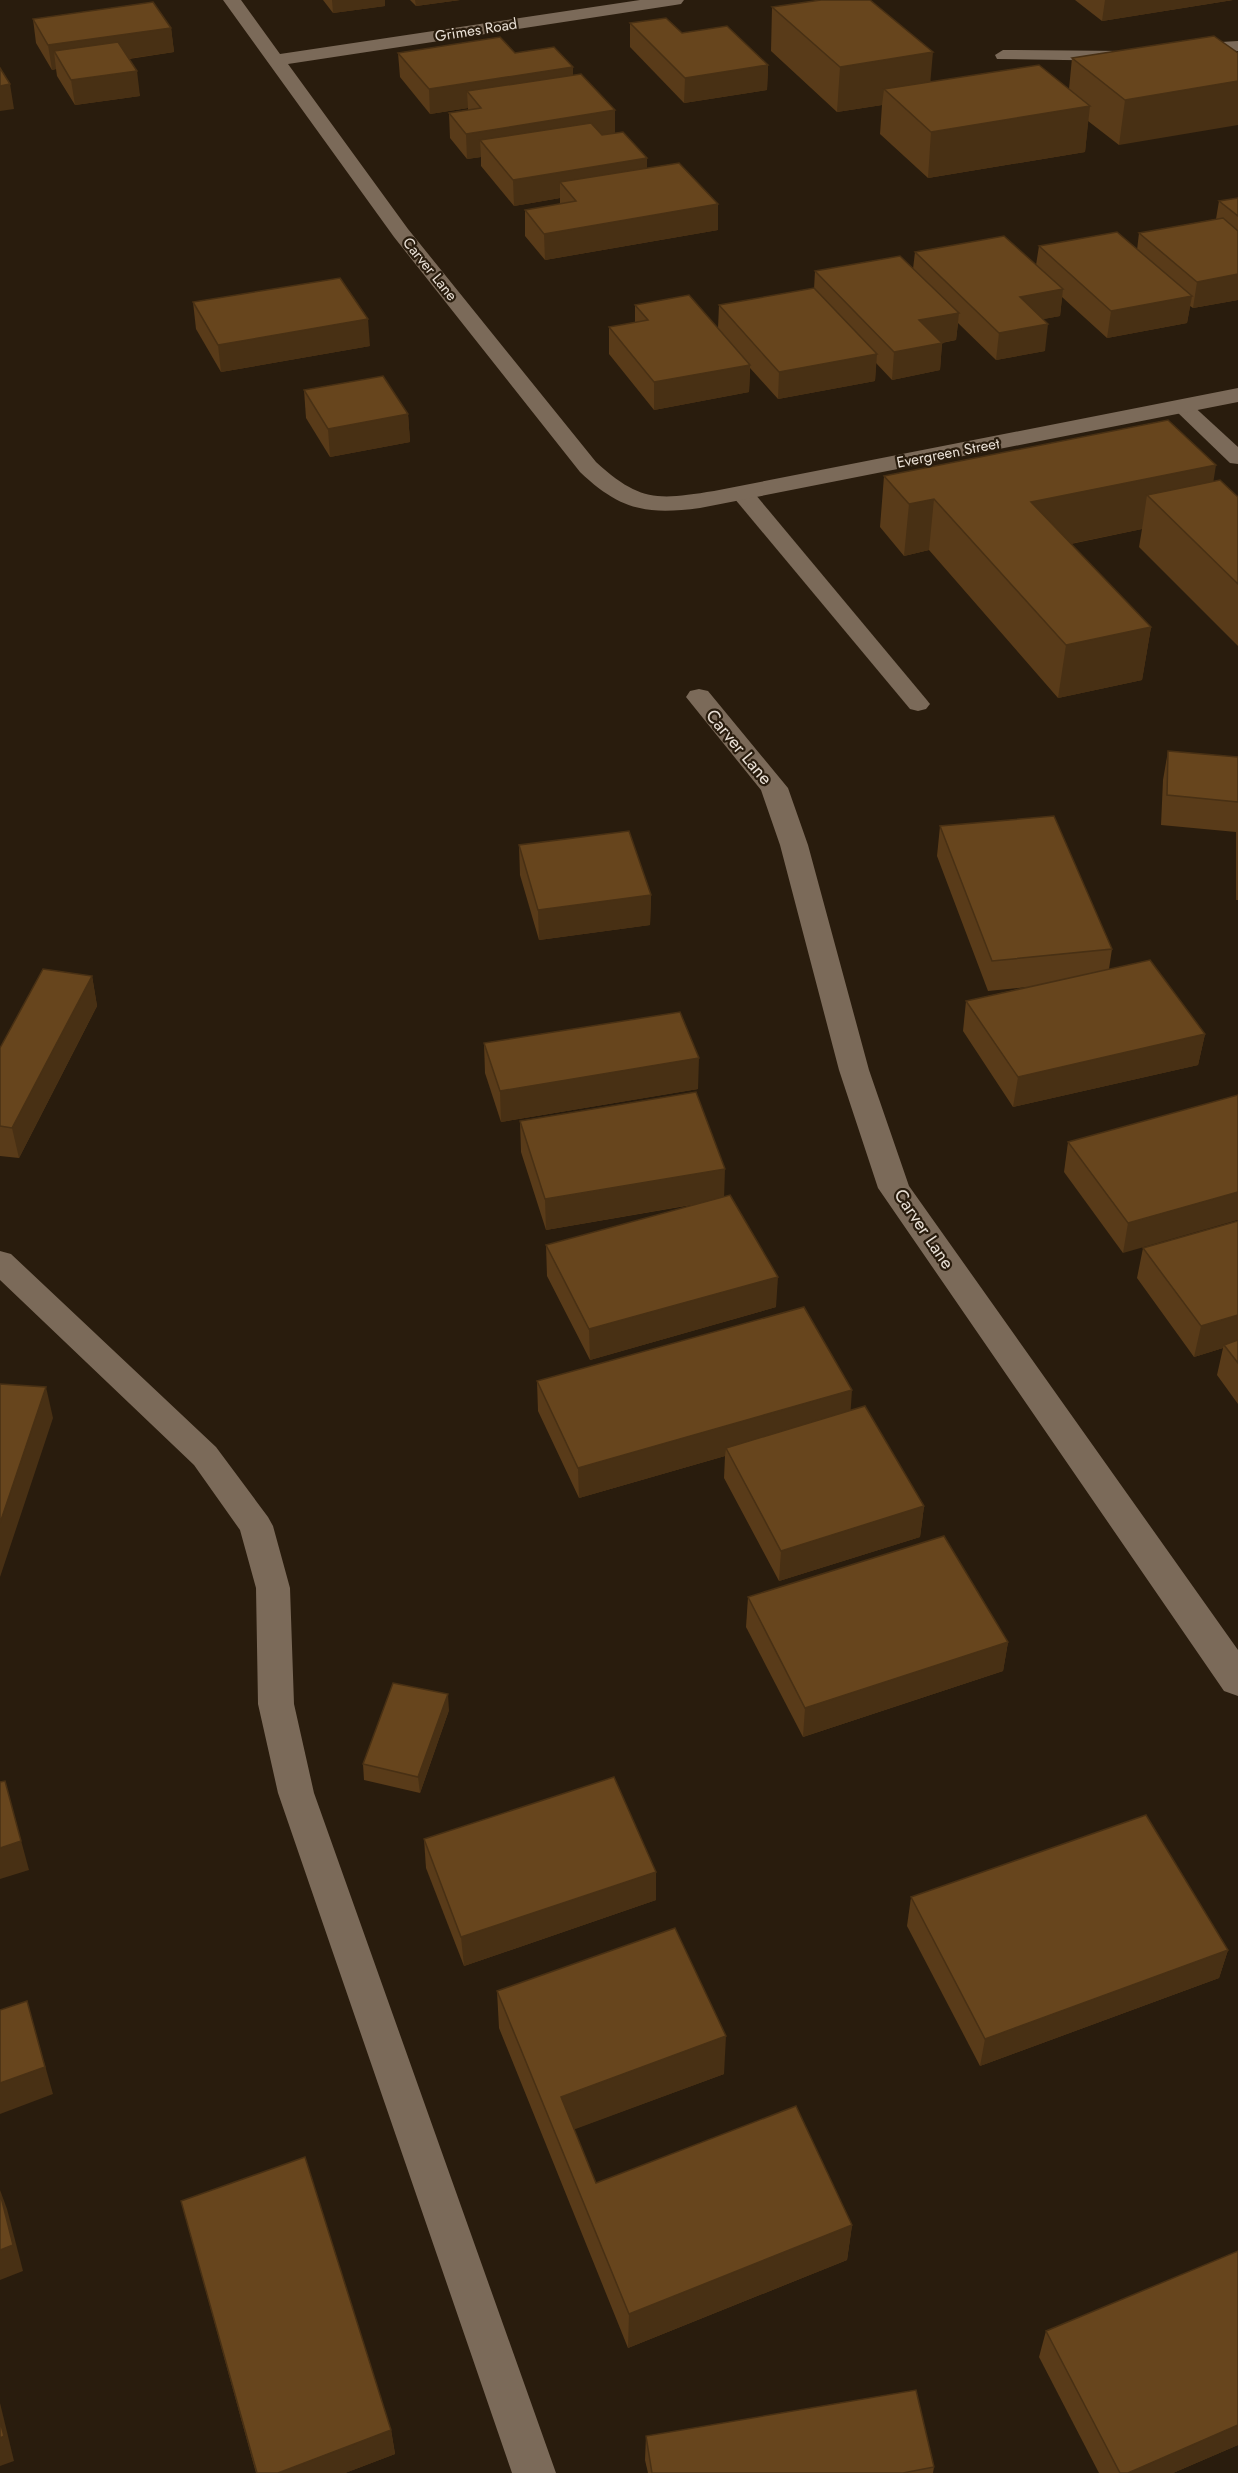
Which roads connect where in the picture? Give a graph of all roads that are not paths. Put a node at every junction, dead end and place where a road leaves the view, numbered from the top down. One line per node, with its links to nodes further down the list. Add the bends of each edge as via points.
1 (232, 0): 7 (street, Carver Lane)
2 (675, 0): 7 (street, Grimes Road)
3 (1238, 46): 4 (lane)
4 (1167, 51)
5 (1145, 54): 6 (lane)
6 (1003, 55)
7 (276, 60): 12 (street, Carver Lane, via 401,232 588,466 610,487 629,498)
8 (1238, 395): 9 (street, Evergreen Street)
9 (1182, 406): 10 (lane); 11 (street, Evergreen Street)
10 (1238, 458)
11 (742, 493): 12 (street, Evergreen Street); 14 (lane)
12 (657, 503)
13 (699, 697): 16 (street, Carver Lane, via 774,788 794,845 854,1070 894,1188)
14 (918, 704)
15 (0, 1262): 17 (lane, via 205,1456 256,1526 273,1588 276,1704 296,1793)
16 (1238, 1680)
17 (534, 2473)

